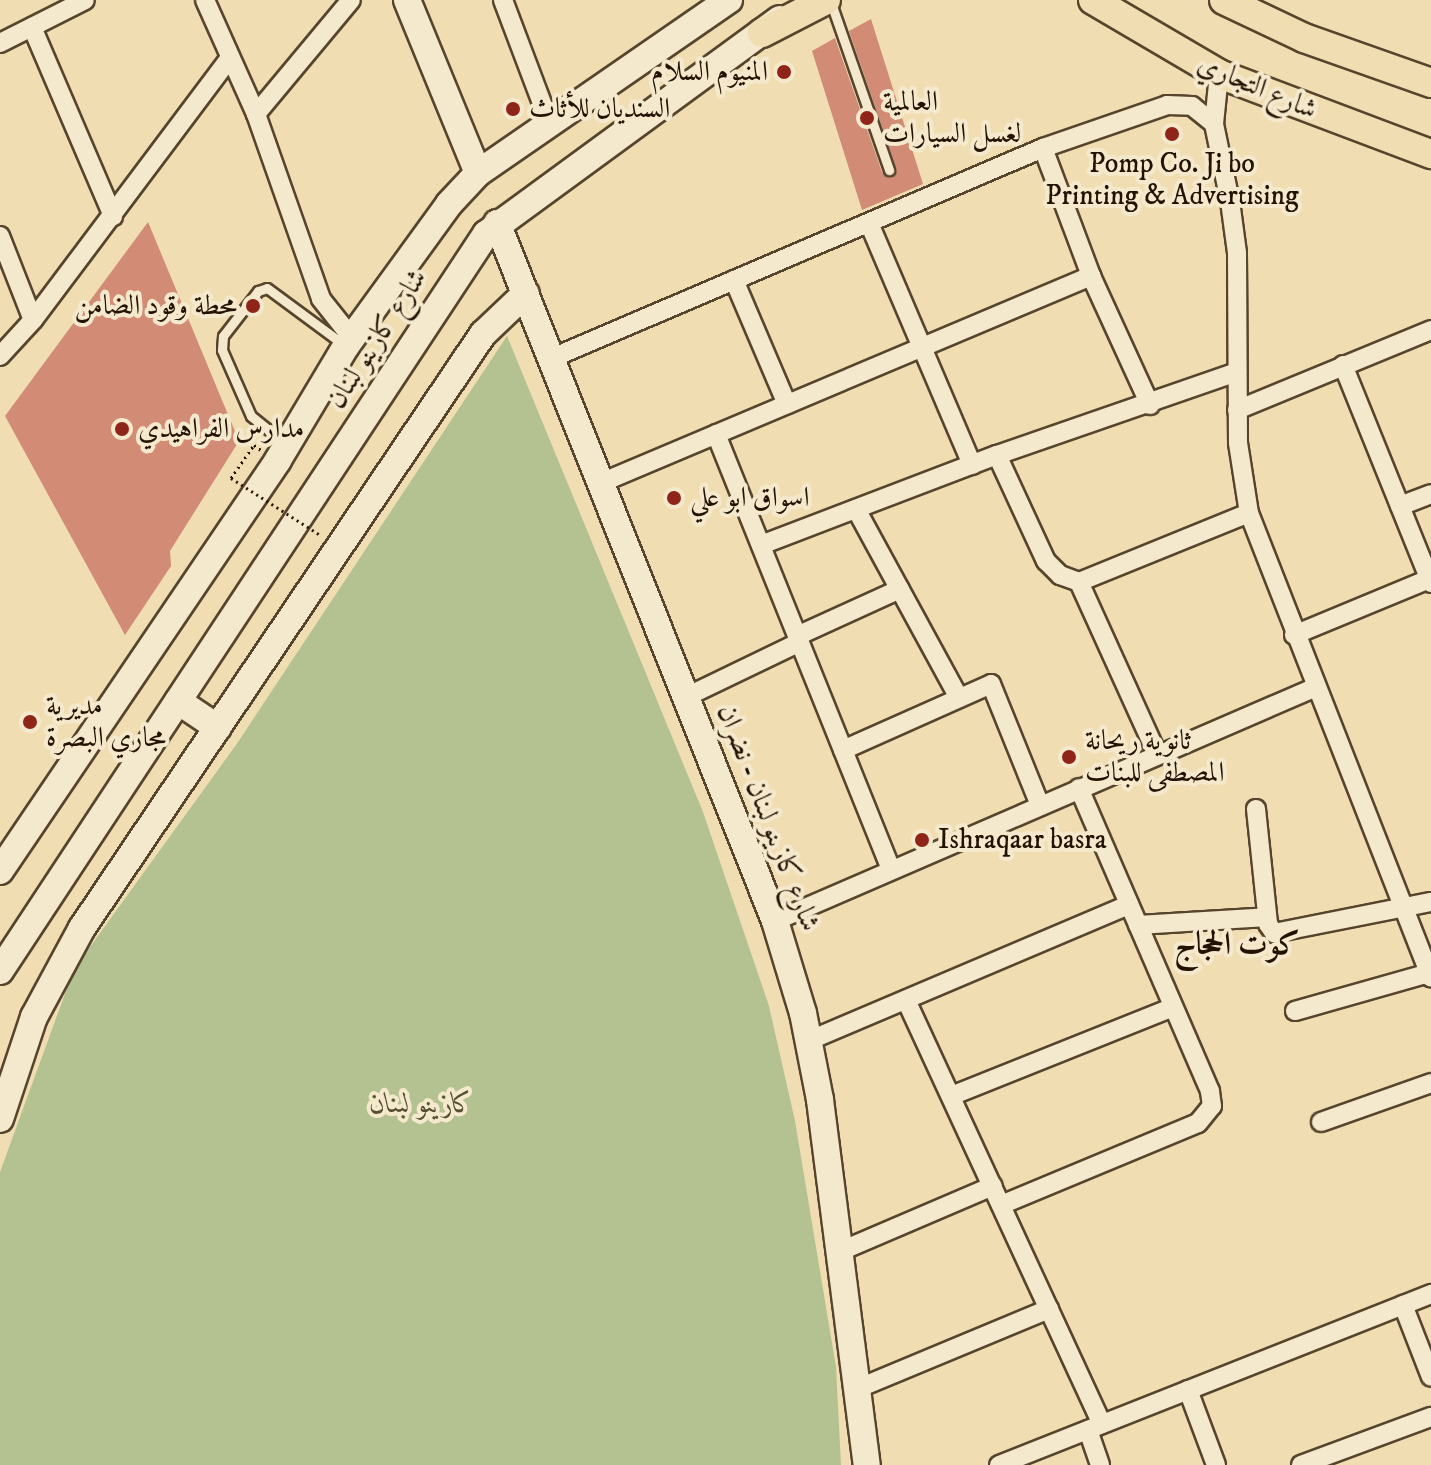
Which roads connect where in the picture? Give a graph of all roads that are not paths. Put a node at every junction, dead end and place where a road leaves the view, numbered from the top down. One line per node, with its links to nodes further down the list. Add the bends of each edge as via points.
1 (85, 0): 11 (street)
2 (205, 0): 14 (street)
3 (351, 0): 17 (street)
4 (407, 0): 23 (street)
5 (503, 0): 18 (street)
6 (729, 0): 18 (street, شارع كازينو لبنان)
7 (805, 0): 12 (street, شارع كازينو لبنان)
8 (828, 0): 12 (main road); 22 (lane)
9 (1224, 0): 16 (main road, via 1304,38)
10 (1094, 2): 15 (main road, شارع التجاري)
11 (32, 27): 13 (street); 24 (street)
12 (762, 33): 25 (street, شارع كازينو لبنان)
13 (0, 43)
14 (228, 60): 17 (street); 24 (street)
15 (1219, 74): 19 (street); 21 (main road, شارع التجاري)
16 (1426, 76)
17 (256, 114): 33 (street, via 321,299)
18 (549, 122): 23 (street, شارع كازينو لبنان)
19 (1214, 124): 20 (street, via 1192,106 1167,105); 38 (street, via 1237,253)
20 (1043, 148): 26 (street); 28 (street)
21 (1431, 154)
22 (889, 170)
23 (478, 173): 33 (street, شارع كازينو لبنان, via 449,204)
24 (113, 216): 31 (street)
25 (497, 223): 30 (street, شارع كازينو لبنان - نضران); 60 (street, شارع كازينو لبنان, via 475,248)
26 (869, 223): 29 (street); 34 (street)
27 (0, 236): 31 (street)
28 (1091, 276): 34 (street); 40 (street)
29 (734, 280): 36 (street); 39 (street)
30 (526, 293): 36 (street, شارع كازينو لبنان - نضران); 61 (street, via 483,334)
31 (33, 320): 35 (street)
32 (1431, 330): 37 (street)
33 (349, 342): 43 (street, شارع كازينو لبنان); 43 (lane, via 267,288 258,291 223,336 222,350 251,416)
34 (919, 349): 39 (street); 45 (street)
35 (0, 356)
36 (552, 358): 46 (street, شارع كازينو لبنان - نضران)
37 (1343, 365): 41 (street); 48 (street)
38 (1237, 372): 40 (street); 41 (street)
39 (787, 404): 42 (street)
40 (1150, 405): 44 (street)
41 (1237, 410): 50 (street)
42 (716, 434): 46 (street); 51 (street)
43 (288, 445): 68 (street, شارع كازينو لبنان)
44 (997, 455): 45 (street); 53 (street, via 1046,561 1060,575)
45 (972, 465): 49 (street)
46 (603, 482): 58 (street, شارع كازينو لبنان - نضران)
47 (1431, 494): 48 (street)
48 (1400, 506): 52 (street)
49 (856, 509): 51 (street); 54 (street)
50 (1249, 513): 53 (street); 55 (street)
51 (761, 545): 56 (street)
52 (1430, 581): 55 (street)
53 (1079, 582): 63 (street)
54 (900, 589): 56 (street); 59 (street)
55 (1294, 635): 57 (street)
56 (799, 639): 58 (street); 62 (street)
57 (1316, 687): 63 (street); 71 (street)
58 (688, 696): 73 (street, شارع كازينو لبنان - نضران)
59 (959, 698): 62 (street); 65 (street, via 991,684)
60 (178, 701): 61 (street); 75 (street, شارع كازينو لبنان)
61 (218, 728): 83 (street, via 64,957 26,1037)
62 (843, 750): 67 (street)
63 (1157, 754): 64 (street)
64 (1079, 788): 65 (street); 70 (street)
65 (1040, 805): 67 (street)
66 (1256, 809): 72 (street)
67 (891, 870): 73 (street)
68 (0, 871)
69 (1431, 902): 71 (street)
70 (1129, 905): 74 (street); 77 (street)
71 (1404, 908): 72 (street, via 1280,935 1270,929); 76 (street)
72 (1267, 917): 74 (street)
73 (775, 921): 80 (street, شارع كازينو لبنان - نضران)
74 (1138, 925): 78 (street)
75 (0, 971)
76 (1430, 976): 79 (street)
77 (906, 1000): 80 (street); 82 (street)
78 (1173, 1007): 82 (street); 86 (street, via 1213,1098 1204,1119)
79 (1295, 1011)
80 (808, 1041): 87 (street, شارع كازينو لبنان - نضران)
81 (1431, 1083): 84 (street)
82 (951, 1096): 85 (street)
83 (0, 1119)
84 (1321, 1122)
85 (993, 1186): 86 (street); 87 (street)
86 (1001, 1205): 90 (street)
87 (841, 1251): 92 (street, شارع كازينو لبنان - نضران)
88 (1431, 1294): 89 (street)
89 (1403, 1305): 91 (street); 93 (street)
90 (1049, 1309): 92 (street); 95 (street)
91 (1431, 1377)
92 (859, 1388): 97 (street, شارع كازينو لبنان - نضران)
93 (1188, 1390): 95 (street); 100 (street)
94 (1431, 1417): 96 (street)
95 (1095, 1427): 98 (street); 99 (street)
96 (1334, 1459): 101 (street)
97 (867, 1465)
98 (999, 1465)
99 (1100, 1465)
100 (1216, 1465)
101 (1301, 1465)

